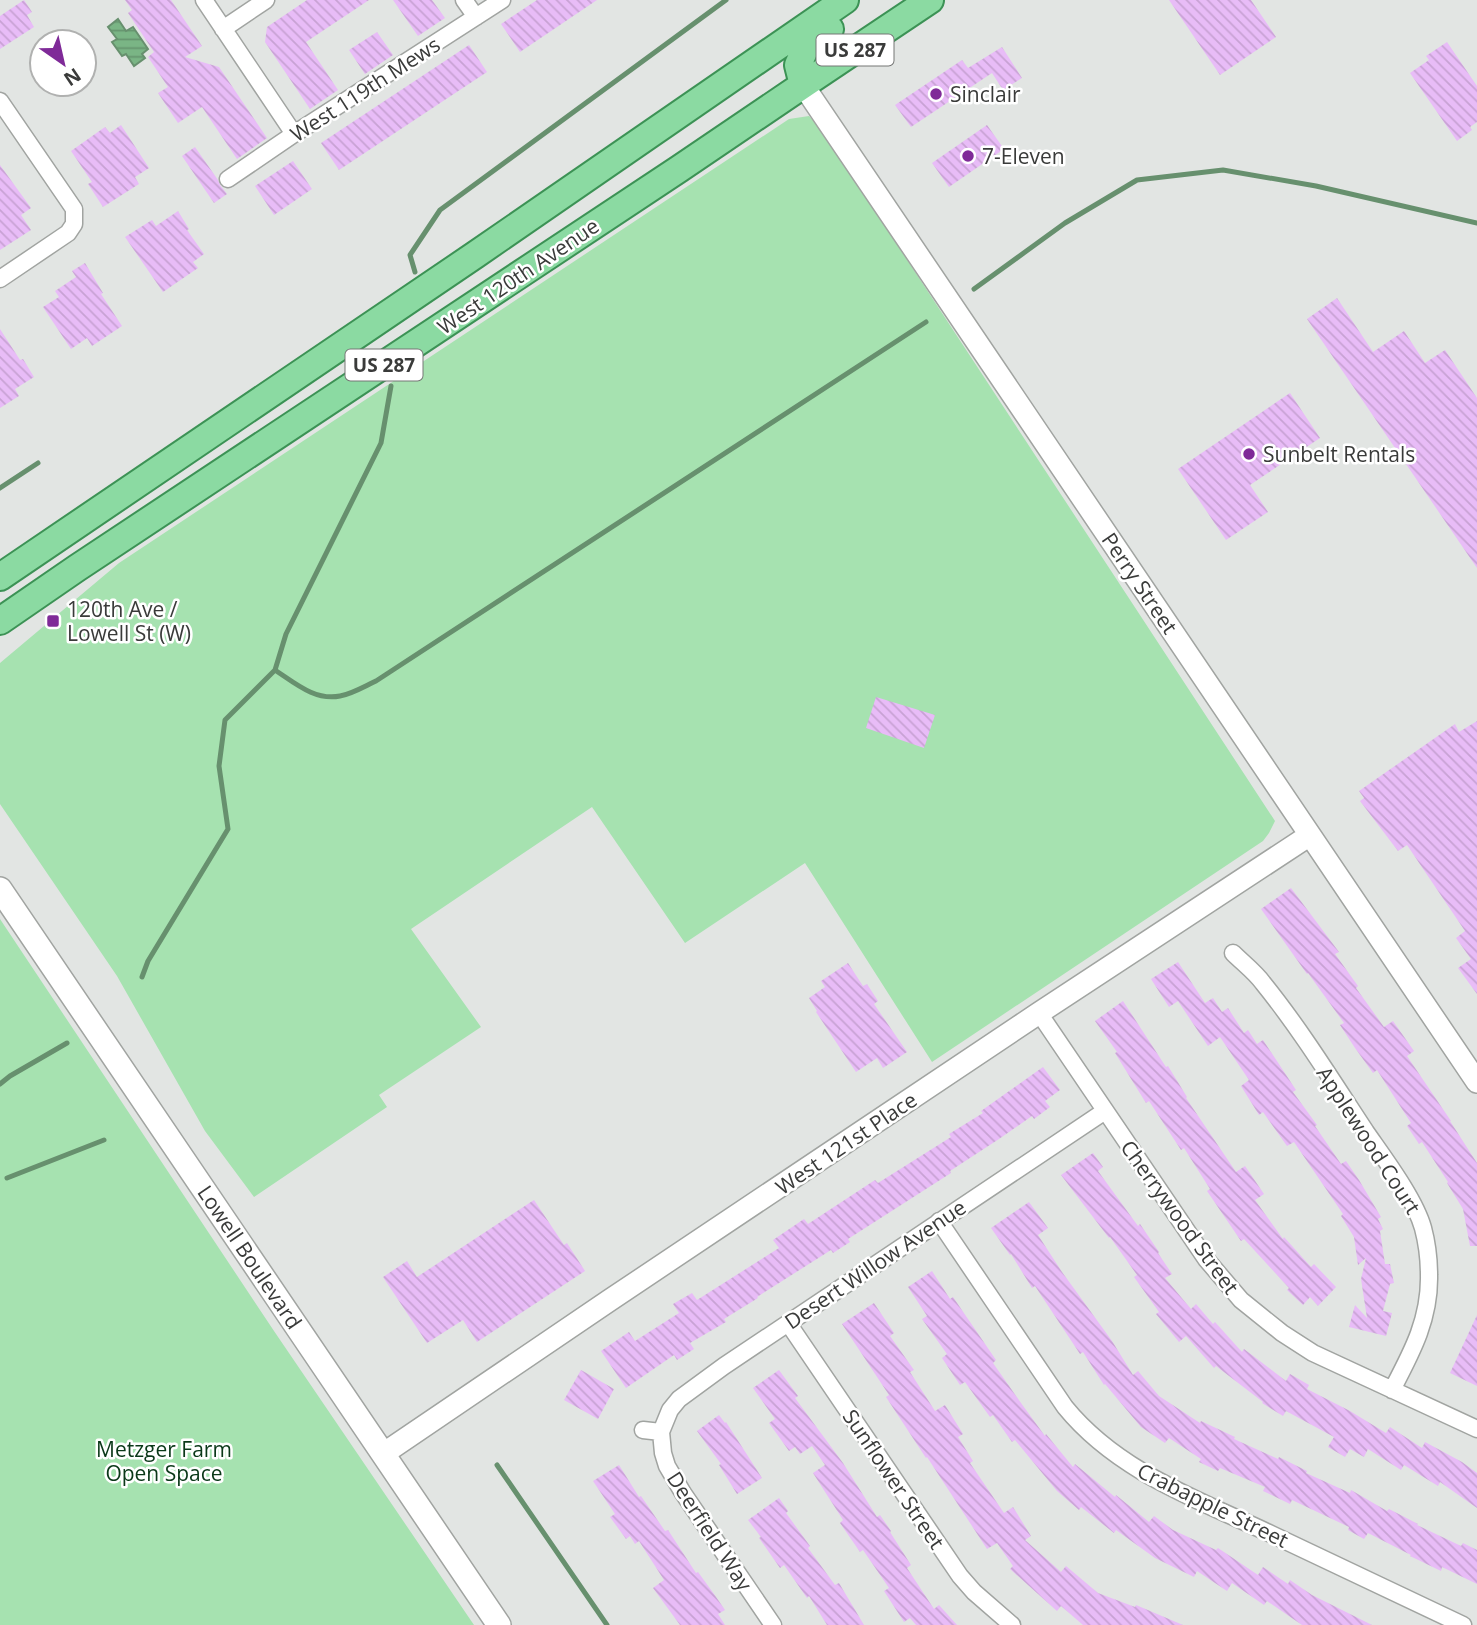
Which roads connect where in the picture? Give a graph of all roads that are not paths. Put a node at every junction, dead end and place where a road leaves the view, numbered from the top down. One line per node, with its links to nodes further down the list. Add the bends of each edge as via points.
1 (204, 0): 9 (street)
2 (266, 0): 9 (street)
3 (464, 0): 8 (street)
4 (502, 0): 8 (street, West 119th Mews)
5 (845, 0): 15 (main road, West 120th Avenue / US 287)
6 (863, 0): 10 (main road, via 806,47 798,65)
7 (930, 0): 10 (main road, West 120th Avenue / US 287)
8 (476, 18): 12 (street, West 119th Mews)
9 (223, 29): 12 (street)
10 (803, 85): 16 (main road, West 120th Avenue / US 287); 21 (street, Perry Street)
11 (0, 101): 14 (street, via 74,209 74,224 68,233)
12 (294, 134): 13 (street, West 119th Mews)
13 (228, 179)
14 (0, 279)
15 (26, 560): 17 (main road); 18 (main road, West 120th Avenue / US 287)
16 (77, 568): 19 (main road, West 120th Avenue / US 287); 20 (main road)
17 (0, 570)
18 (0, 578)
19 (0, 621)
20 (0, 634)
21 (1310, 835): 24 (street, West 121st Place); 25 (street, Perry Street)
22 (0, 889): 33 (main road, Lowell Boulevard)
23 (1233, 953): 29 (street, Applewood Court, via 1262,981 1294,1025 1409,1197 1423,1226 1428,1303 1416,1344)
24 (1039, 1013): 26 (street, Cherrywood Street); 33 (street, West 121st Place)
25 (1477, 1082)
26 (1105, 1111): 27 (street, Desert Willow Avenue); 29 (street, Cherrywood Street, via 1206,1259 1241,1300 1313,1353)
27 (939, 1221): 28 (street, Desert Willow Avenue); 37 (street, Crabapple Street, via 1065,1407 1105,1447 1156,1480)
28 (788, 1323): 32 (street, Desert Willow Avenue, via 679,1399); 36 (street, Sunflower Street, via 960,1576)
29 (1392, 1390): 30 (street, Cherrywood Street)
30 (1477, 1429)
31 (643, 1430): 32 (street)
32 (661, 1432): 35 (street, Deerfield Way, via 672,1475)
33 (383, 1454): 34 (main road, Lowell Boulevard)
34 (499, 1625)
35 (773, 1625)
36 (1012, 1625)
37 (1463, 1625)

